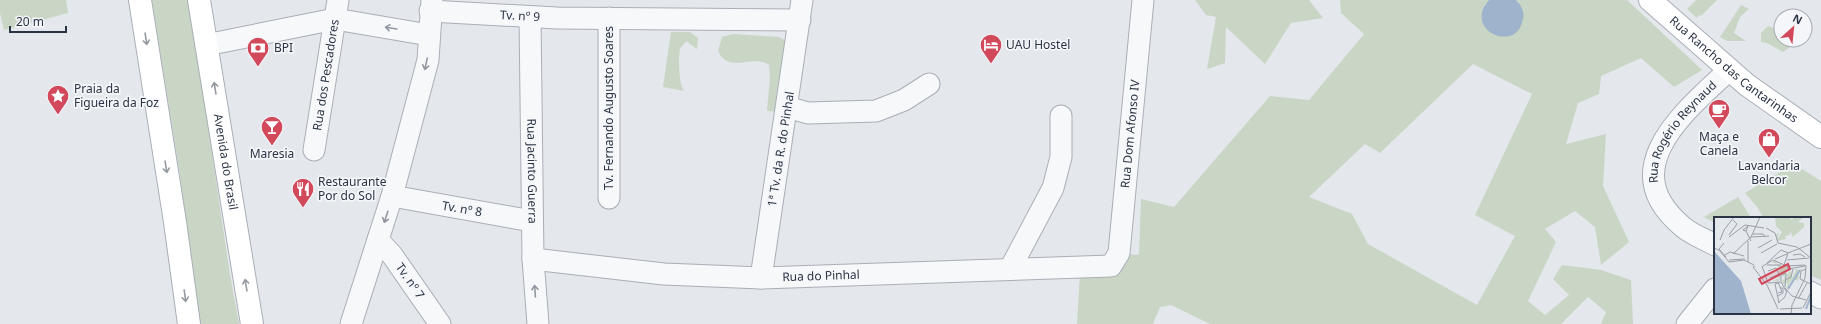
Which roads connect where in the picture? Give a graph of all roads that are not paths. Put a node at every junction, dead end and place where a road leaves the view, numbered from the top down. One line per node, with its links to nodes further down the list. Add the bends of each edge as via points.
1 (140, 0): 32 (main road, one-way to 32)
2 (200, 0): 13 (main road, Avenida do Brasil)
3 (802, 0): 11 (street)
4 (1144, 0): 26 (street, Rua Dom Afonso IV, via 1119,253)
5 (1652, 1): 14 (main road, Rua Rancho das Cantarinhas)
6 (431, 6): 9 (street, Tv. nº 9); 12 (street)
7 (557, 9): 9 (street, Tv. nº 9); 10 (street, Tv. nº 9)
8 (336, 10): 12 (street, one-way to 8); 13 (street); 19 (street, Rua dos Pescadores)
9 (530, 17): 22 (street, Rua Jacinto Guerra)
10 (609, 18): 11 (street, Tv. nº 9); 21 (street, Tv. Fernando Augusto Soares)
11 (800, 20): 16 (street, 1ª Tv. da R. do Pinhal)
12 (429, 34): 20 (street, one-way to 20, via 428,60)
13 (206, 45): 33 (main road, Avenida do Brasil, one-way to 13)
14 (1728, 70): 18 (main road, Rua Rancho das Cantarinhas); 24 (street, Rua Rogério Reynaud, via 1673,124 1660,145 1653,165 1655,188 1661,204 1683,228)
15 (929, 84): 16 (street, via 904,100 876,111 808,114)
16 (787, 107): 28 (street, 1ª Tv. da R. do Pinhal)
17 (1061, 116): 27 (street, via 1061,157 1053,188)
18 (1821, 137)
19 (314, 150)
20 (392, 196): 22 (street, Tv. nº 8); 23 (street, one-way to 23)
21 (609, 198)
22 (532, 221): 25 (street, Rua Jacinto Guerra)
23 (378, 240): 34 (street); 35 (street, Tv. nº 7, via 392,255)
24 (1714, 244)
25 (533, 258): 28 (street, Rua do Pinhal, via 664,274); 36 (street, Rua Jacinto Guerra, one-way to 25)
26 (1111, 266): 27 (street, Rua do Pinhal)
27 (1010, 269): 28 (street, Rua do Pinhal)
28 (761, 278)
29 (1714, 291): 37 (street)
30 (1811, 293): 31 (street)
31 (1821, 298)
32 (189, 324)
33 (252, 324)
34 (351, 324)
35 (440, 324)
36 (538, 324)
37 (1687, 324)

